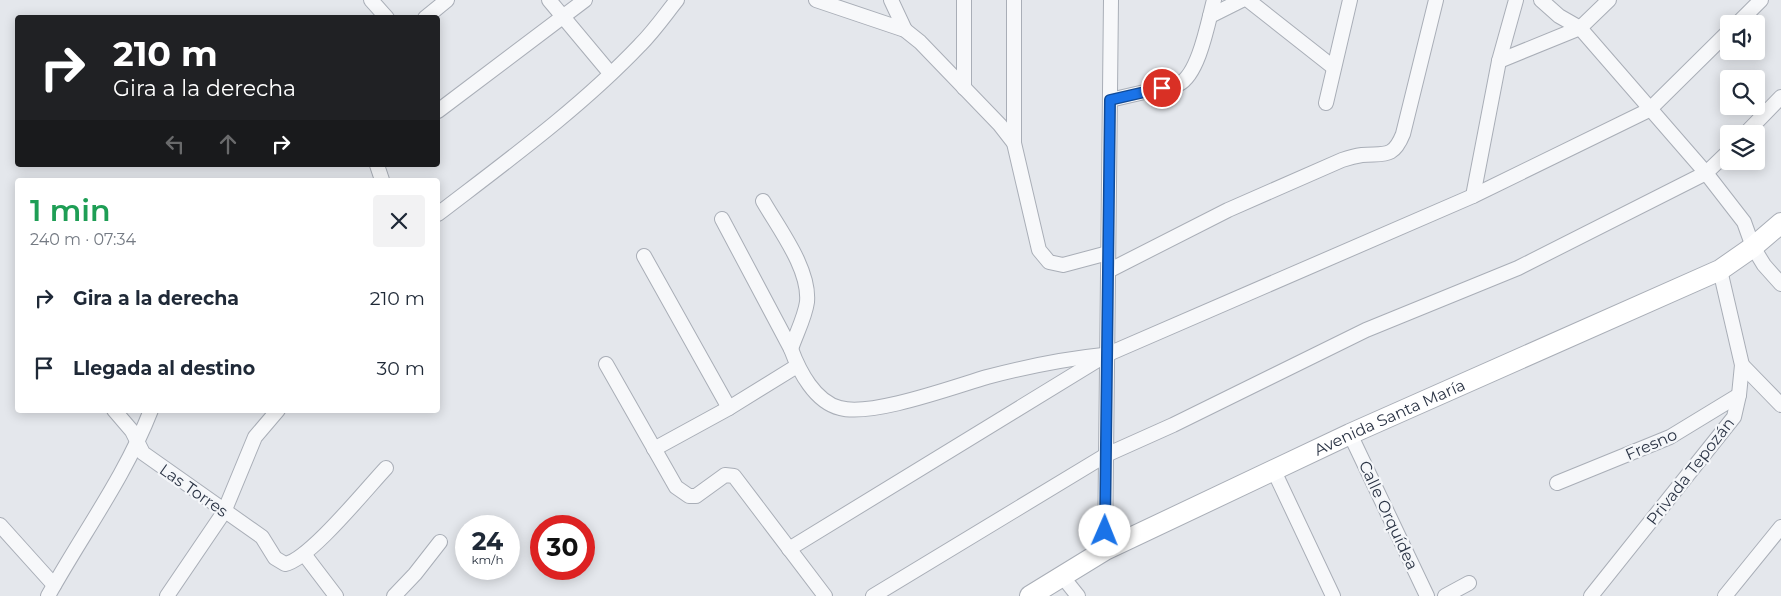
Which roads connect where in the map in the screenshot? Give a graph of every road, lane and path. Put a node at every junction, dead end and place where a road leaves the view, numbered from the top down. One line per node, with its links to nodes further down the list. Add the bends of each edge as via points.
1 (372, 0): 20 (street)
2 (447, 0): 21 (street)
3 (549, 0): 24 (street)
4 (584, 0): 24 (street)
5 (677, 0): 30 (street, via 641,44)
6 (816, 0): 26 (street)
7 (891, 0): 26 (street)
8 (964, 0): 31 (street)
9 (1014, 0): 38 (street)
10 (1111, 0): 33 (street)
11 (1214, 0): 23 (street)
12 (1242, 0): 23 (street)
13 (1248, 0): 29 (street)
14 (1350, 0): 29 (street)
15 (1436, 0): 50 (street, via 1397,148 1387,154 1342,160 1228,210)
16 (1516, 0): 28 (street)
17 (1541, 0): 25 (street)
18 (1609, 0): 25 (street)
19 (1761, 0): 22 (street)
20 (384, 15)
21 (429, 15)
22 (1746, 15)
23 (1210, 16): 33 (street, via 1187,80)
24 (563, 17): 30 (street); 35 (street)
25 (1580, 28): 28 (street); 36 (street)
26 (905, 30): 31 (street)
27 (1720, 41): 36 (street)
28 (1499, 61): 41 (street)
29 (1333, 67): 34 (street)
30 (610, 73): 43 (street, via 528,145)
31 (964, 88): 38 (street)
32 (1781, 97): 37 (street)
33 (1110, 100): 47 (street)
34 (1326, 103)
35 (440, 109)
36 (1649, 110): 40 (street); 41 (street)
37 (1754, 125)
38 (1014, 143): 47 (street, via 1044,258 1055,265)
39 (1720, 159): 40 (street)
40 (1706, 174): 46 (street, via 1744,222); 66 (street, via 1518,268 1366,330)
41 (1473, 196): 53 (street)
42 (763, 201): 52 (street, via 803,271 807,286 806,304)
43 (440, 212)
44 (722, 219): 52 (street)
45 (1781, 223): 46 (main road, Avenida Santa María)
46 (1753, 247): 49 (main road, Avenida Santa María); 51 (street, via 1764,266)
47 (1108, 253): 50 (street)
48 (644, 256): 59 (street)
49 (1720, 270): 55 (street, Privada Tepozán); 63 (main road, Avenida Santa María)
50 (1108, 271): 53 (street)
51 (1781, 284)
52 (791, 349): 56 (street)
53 (1106, 355): 56 (street, via 1064,360 858,410 839,408 822,398); 66 (street); 75 (street)
54 (606, 364): 65 (street)
55 (1742, 365): 57 (street, Privada Tepozán); 58 (street)
56 (797, 366): 59 (street)
57 (1740, 395): 69 (street, Fresno, via 1670,437); 91 (street, Privada Tepozán, via 1734,417)
58 (1781, 405)
59 (728, 408): 65 (street)
60 (117, 413): 64 (street, Las Torres, via 132,431)
61 (151, 413): 64 (street)
62 (275, 413): 70 (street, via 255,437)
63 (1350, 434): 68 (main road, Avenida Santa María); 89 (street, Calle Orquídea)
64 (138, 445): 70 (street, Las Torres, via 148,457); 80 (street)
65 (654, 448): 75 (street, via 676,487 689,496 696,496 724,476 734,476)
66 (1106, 455): 76 (street); 85 (street)
67 (386, 468): 77 (street)
68 (1274, 471): 76 (main road, Avenida Santa María); 88 (street)
69 (1557, 483)
70 (224, 512): 77 (street, Las Torres, via 262,537 281,563 289,563); 81 (street)
71 (0, 525): 80 (street)
72 (1781, 527): 74 (street)
73 (440, 542): 83 (street)
74 (1776, 543): 92 (street)
75 (789, 549): 84 (street)
76 (1105, 550): 78 (main road, Avenida Santa María)
77 (304, 554): 82 (street)
78 (1062, 576): 86 (main road, Avenida Santa María); 87 (street)
79 (1469, 583): 90 (street)
80 (51, 590)
81 (166, 596)
82 (336, 596)
83 (394, 596)
84 (825, 596)
85 (874, 596)
86 (1030, 596)
87 (1078, 596)
88 (1333, 596)
89 (1427, 596)
90 (1445, 596)
91 (1592, 596)
92 (1725, 596)

